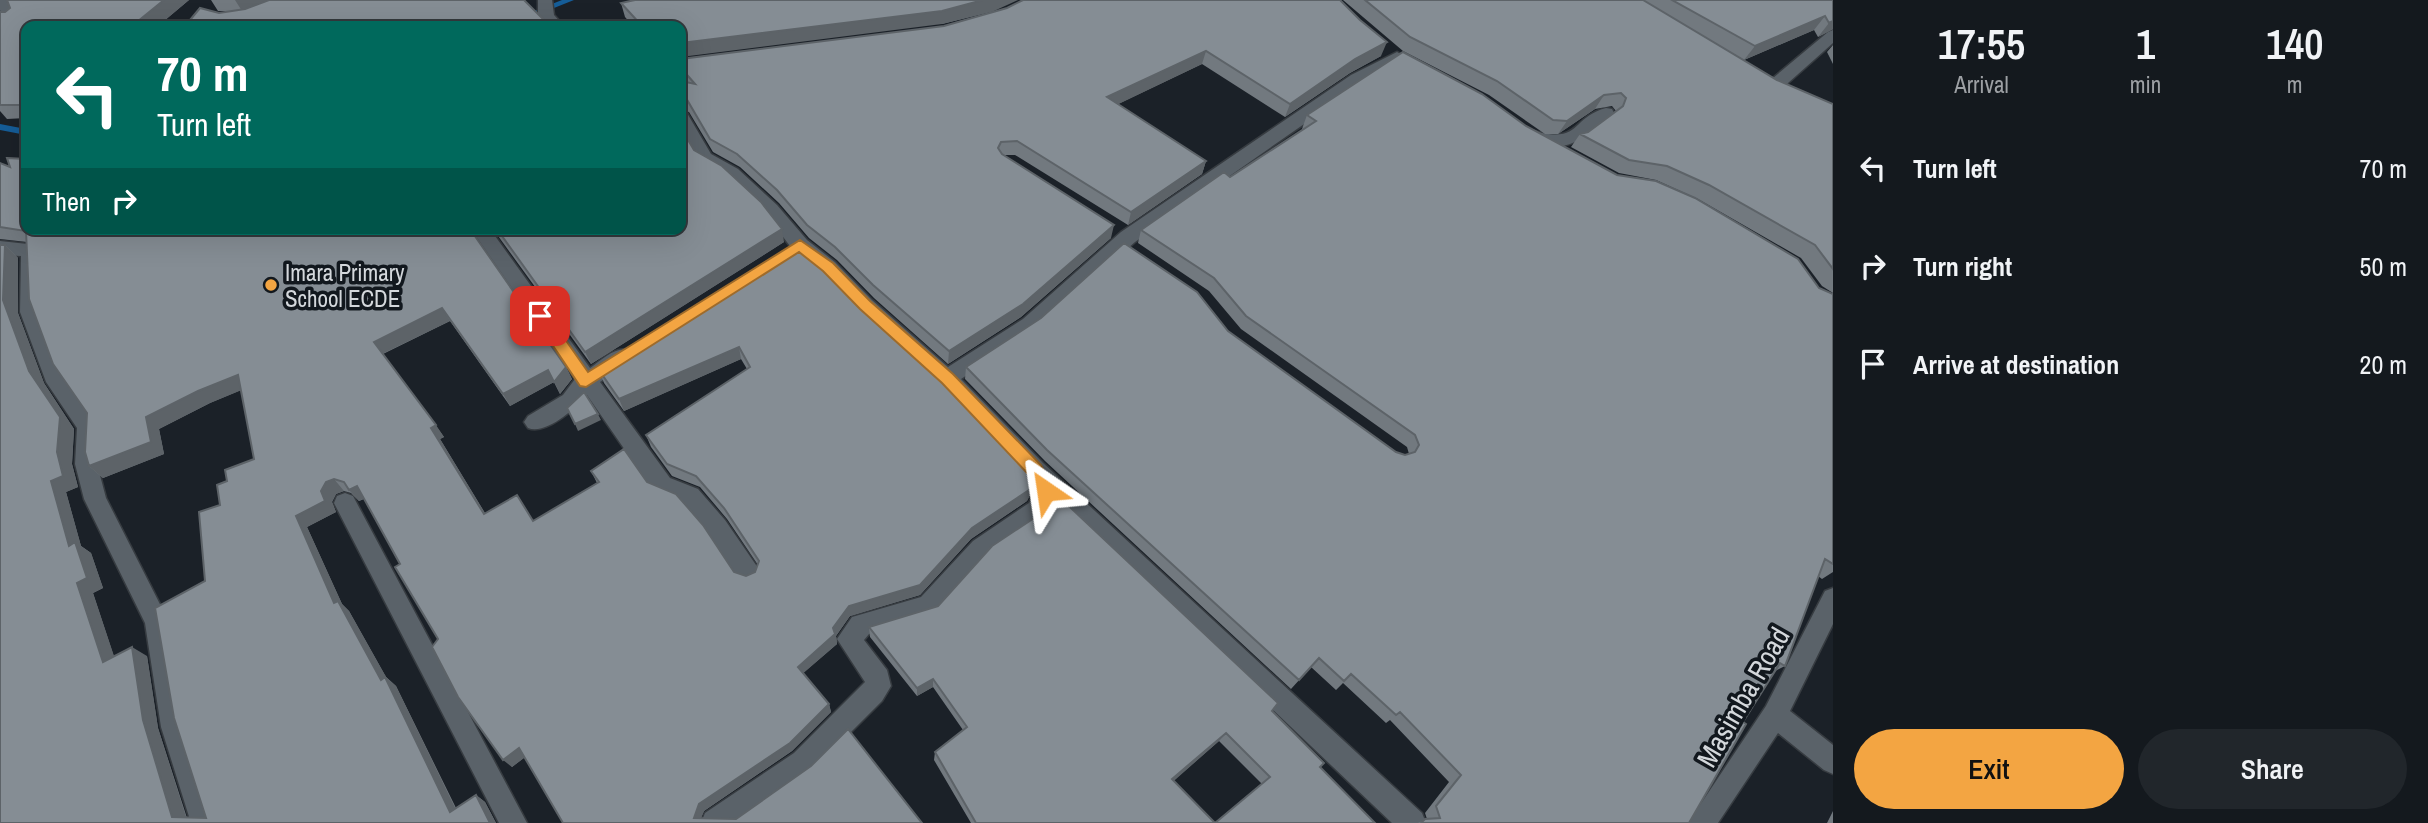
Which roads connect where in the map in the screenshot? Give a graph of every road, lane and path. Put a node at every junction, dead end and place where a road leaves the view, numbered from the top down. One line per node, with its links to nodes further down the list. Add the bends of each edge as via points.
1 (4, 0): 2 (street)
2 (11, 20)
3 (1833, 35): 5 (street)
4 (1433, 76): 14 (street, via 1391,53 1125,241 1030,324)
5 (1773, 86)
6 (1606, 113): 9 (street, via 1571,139)
7 (1514, 125): 9 (street)
8 (686, 126): 14 (street, via 705,158 732,173 771,209 794,249 828,267)
9 (1547, 144): 10 (street)
10 (1567, 155)
11 (484, 235): 15 (street)
12 (0, 248): 23 (street, via 30,250 30,312 56,382 88,426 86,464 95,499 157,622 174,727)
13 (638, 346): 15 (street)
14 (947, 378): 17 (street)
15 (586, 381): 16 (street, via 570,401); 19 (street, via 662,485 690,496)
16 (536, 422)
17 (1035, 470): 25 (street, via 1046,491 1037,510 981,548 928,606 861,625 849,639 878,679 873,692 803,762); 26 (street)
18 (345, 503): 24 (street)
19 (748, 573)
20 (1833, 599): 21 (street, Masimba Road)
21 (1775, 715): 22 (street); 27 (street, Masimba Road)
22 (1833, 761)
23 (205, 823)
24 (513, 823)
25 (715, 823)
26 (1412, 823)
27 (1702, 823)

